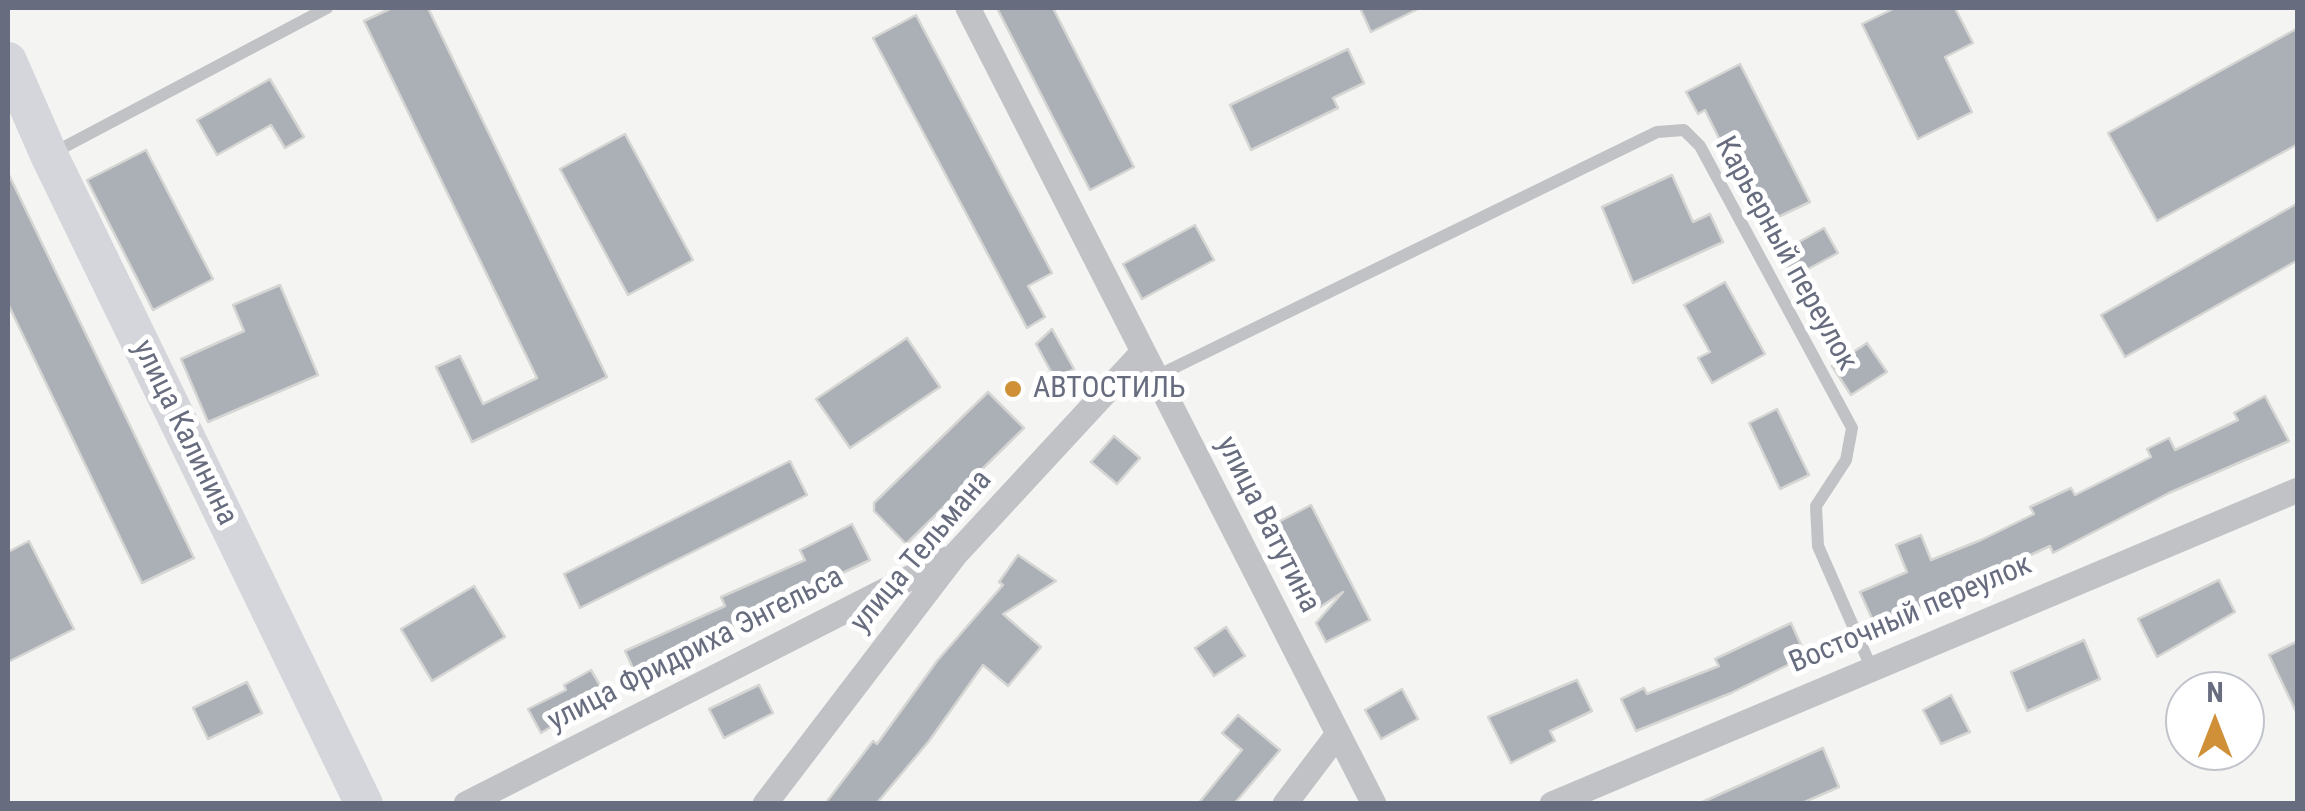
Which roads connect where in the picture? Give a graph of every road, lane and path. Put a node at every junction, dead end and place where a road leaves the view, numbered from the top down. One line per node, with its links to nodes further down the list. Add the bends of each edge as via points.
1 (327, 8): 4 (lane)
2 (968, 8): 5 (street, улица Ватутина)
3 (8, 60): 4 (street, улица Калинина)
4 (49, 156): 11 (street, улица Калинина)
5 (1142, 353): 6 (street, улица Ватутина); 8 (street, улица Тельмана)
6 (1154, 377): 9 (lane, Карьерный переулок, via 1657,132 1684,130 1700,146 1852,428 1846,460 1816,506 1818,546); 10 (street, улица Ватутина)
7 (2298, 490): 9 (street, Восточный переулок)
8 (956, 554): 12 (street, улица Фридриха Энгельса); 13 (street, улица Тельмана)
9 (1871, 666): 16 (street, Восточный переулок)
10 (1338, 734): 14 (street); 15 (street, улица Ватутина)
11 (364, 804)
12 (466, 804)
13 (764, 804)
14 (1285, 804)
15 (1374, 804)
16 (1552, 804)

